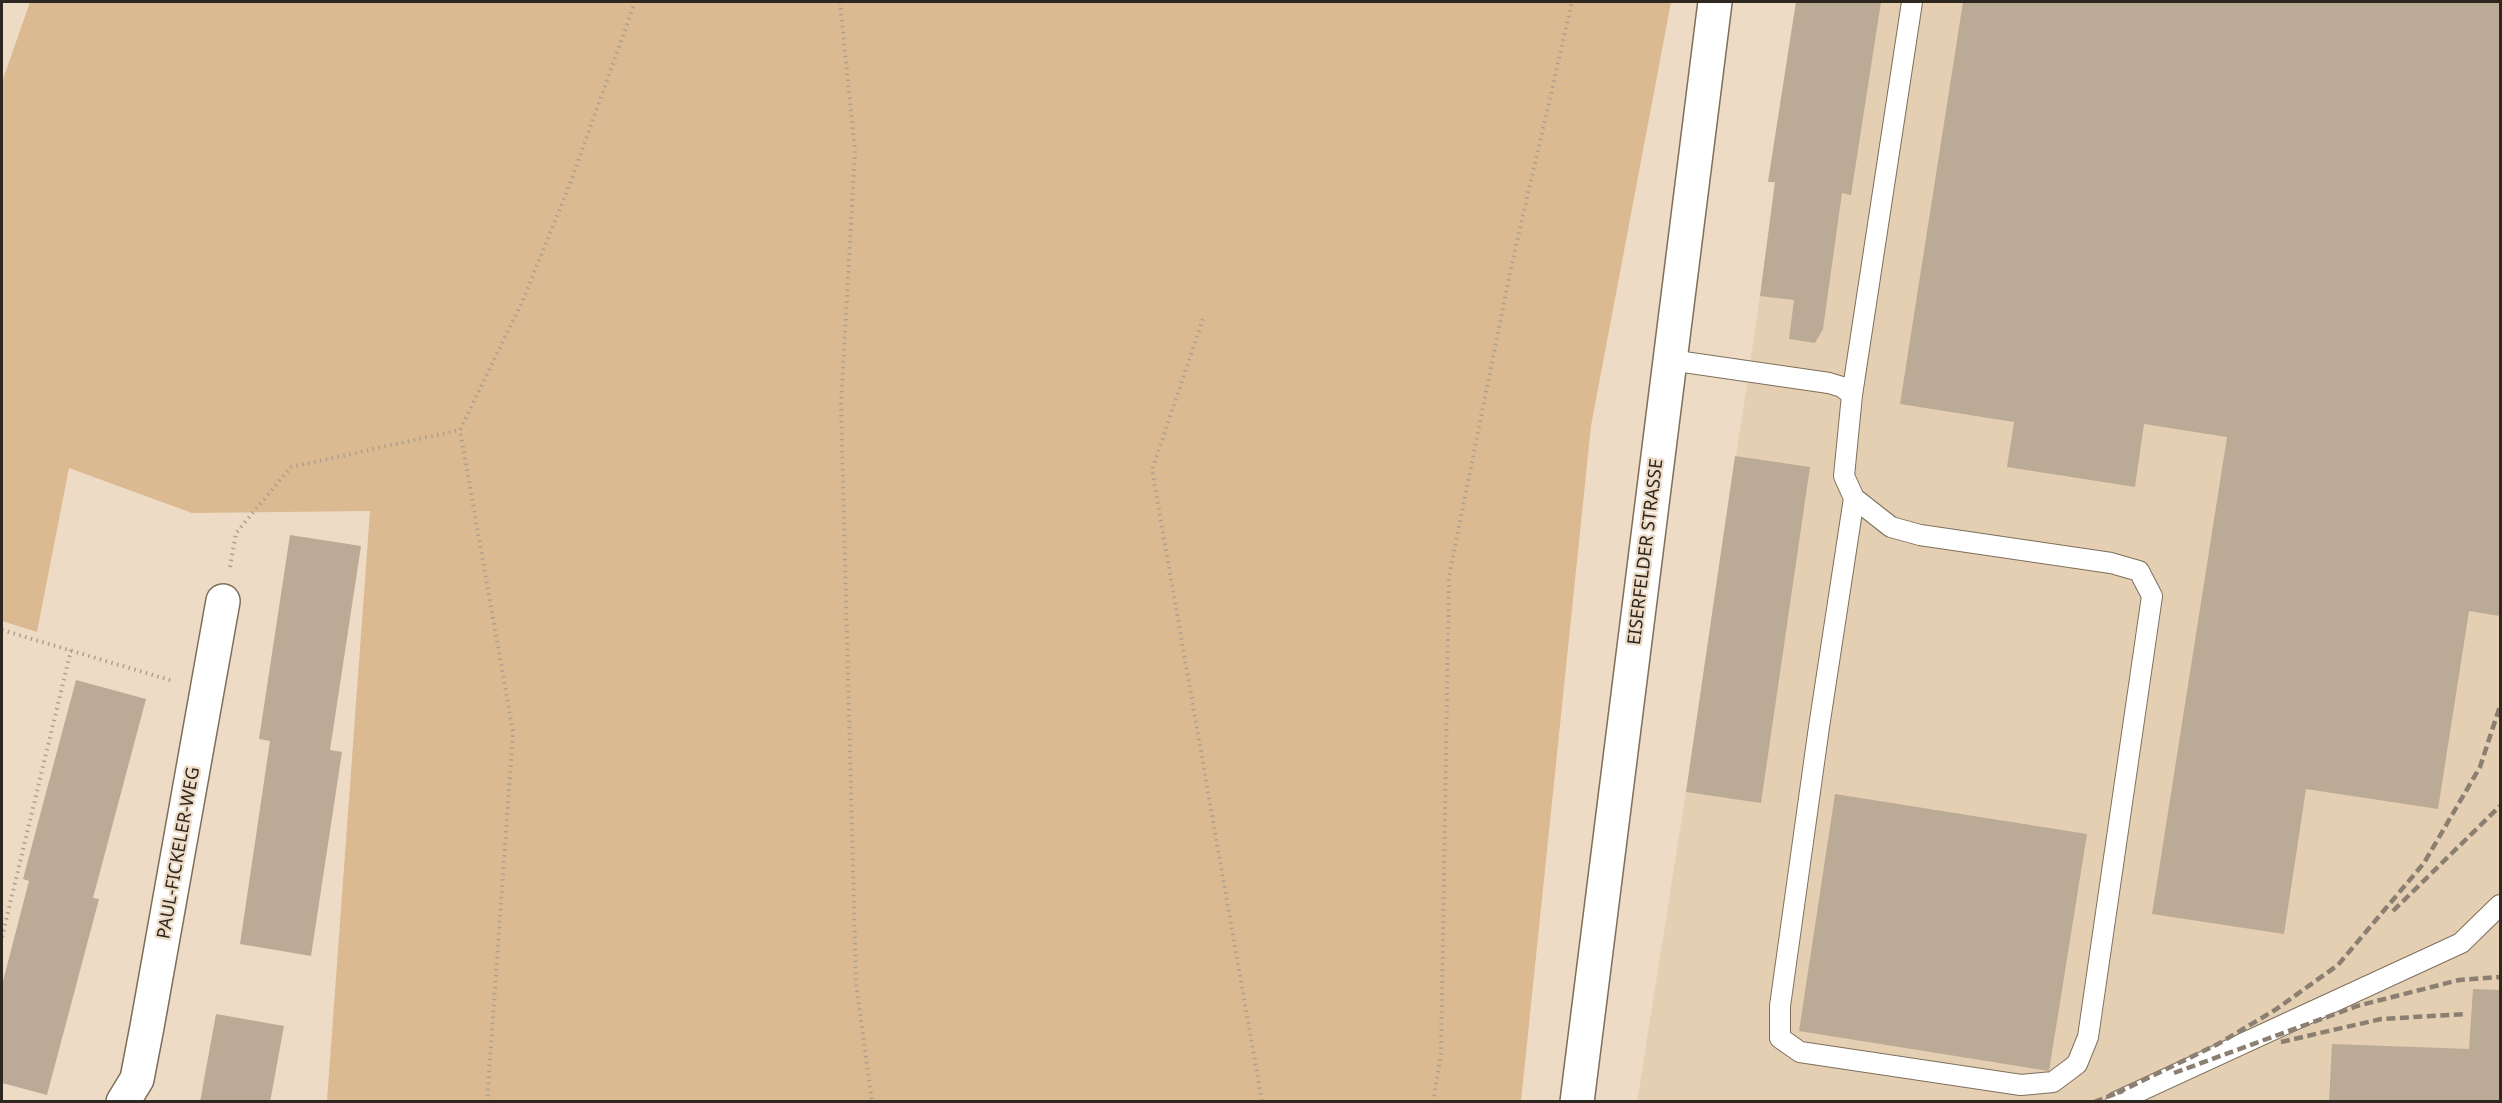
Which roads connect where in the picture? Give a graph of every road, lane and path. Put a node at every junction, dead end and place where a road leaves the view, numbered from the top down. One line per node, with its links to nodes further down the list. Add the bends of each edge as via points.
1 (635, 2): 9 (path, via 523,300)
2 (840, 2): 19 (path, via 855,151 841,405 856,983)
3 (1572, 2): 21 (path, via 1511,268 1449,576 1441,1054)
4 (1715, 2): 7 (main road, EISERFELDER STRASSE)
5 (1912, 2): 8 (lane)
6 (1203, 319): 20 (path, via 1152,470)
7 (1670, 360): 8 (lane, via 1829,383); 22 (main road, EISERFELDER STRASSE)
8 (1852, 395): 10 (lane, via 1844,476)
9 (460, 430): 11 (path, via 291,467 236,532); 18 (path, via 513,732)
10 (1854, 498): 10 (lane, via 1891,527 1920,535 2111,563 2139,572 2152,596 2088,1037 2078,1064 2053,1082 2021,1085 1800,1052 1780,1038 1780,1006)
11 (223, 601): 14 (main road, PAUL-FICKELER-WEG)
12 (2, 630): 13 (path)
13 (71, 650): 14 (path); 16 (path)
14 (208, 692): 17 (main road, PAUL-FICKELER-WEG, via 137,1079)
15 (2500, 904): 23 (lane, via 2461,943)
16 (2, 937)
17 (123, 1101)
18 (487, 1101)
19 (872, 1101)
20 (1262, 1101)
21 (1433, 1101)
22 (1577, 1101)
23 (2116, 1101)

